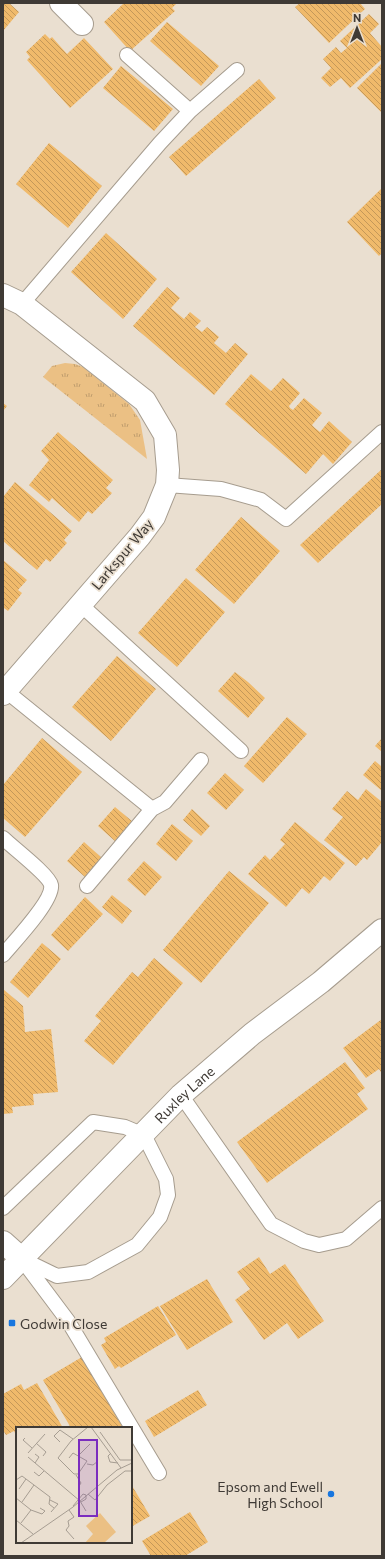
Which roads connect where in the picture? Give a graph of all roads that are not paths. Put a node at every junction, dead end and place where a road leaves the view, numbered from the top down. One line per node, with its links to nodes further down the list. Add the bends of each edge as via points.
1 (62, 3): 2 (street)
2 (82, 24)
3 (127, 55): 5 (lane)
4 (237, 70): 5 (lane)
5 (190, 111): 6 (lane)
6 (13, 299): 8 (street, Larkspur Way, via 145,400 165,435)
7 (382, 432): 8 (lane, via 286,518 261,500 221,489)
8 (167, 485): 9 (street, Larkspur Way, via 154,517)
9 (80, 604): 10 (street, Larkspur Way); 11 (lane)
10 (5, 692): 13 (lane)
11 (241, 751)
12 (201, 760): 13 (lane, via 165,802)
13 (152, 809): 15 (lane)
14 (3, 838): 17 (lane, via 44,874 51,884 51,892 45,904)
15 (87, 886)
16 (382, 930): 18 (street, Ruxley Lane, via 321,982 252,1034)
17 (3, 955)
18 (181, 1095): 19 (street, Ruxley Lane); 21 (lane, via 271,1224 304,1241 319,1245 346,1239)
19 (144, 1135): 20 (lane, via 125,1127 93,1122); 23 (street, Ruxley Lane); 23 (lane, via 166,1179 168,1195 160,1217 137,1245 88,1272 57,1276)
20 (3, 1208)
21 (382, 1208)
22 (3, 1242): 23 (street)
23 (22, 1259): 24 (street, Ruxley Lane); 25 (lane, via 68,1321)
24 (3, 1278)
25 (131, 1427)
26 (132, 1428): 27 (lane)
27 (159, 1473)

